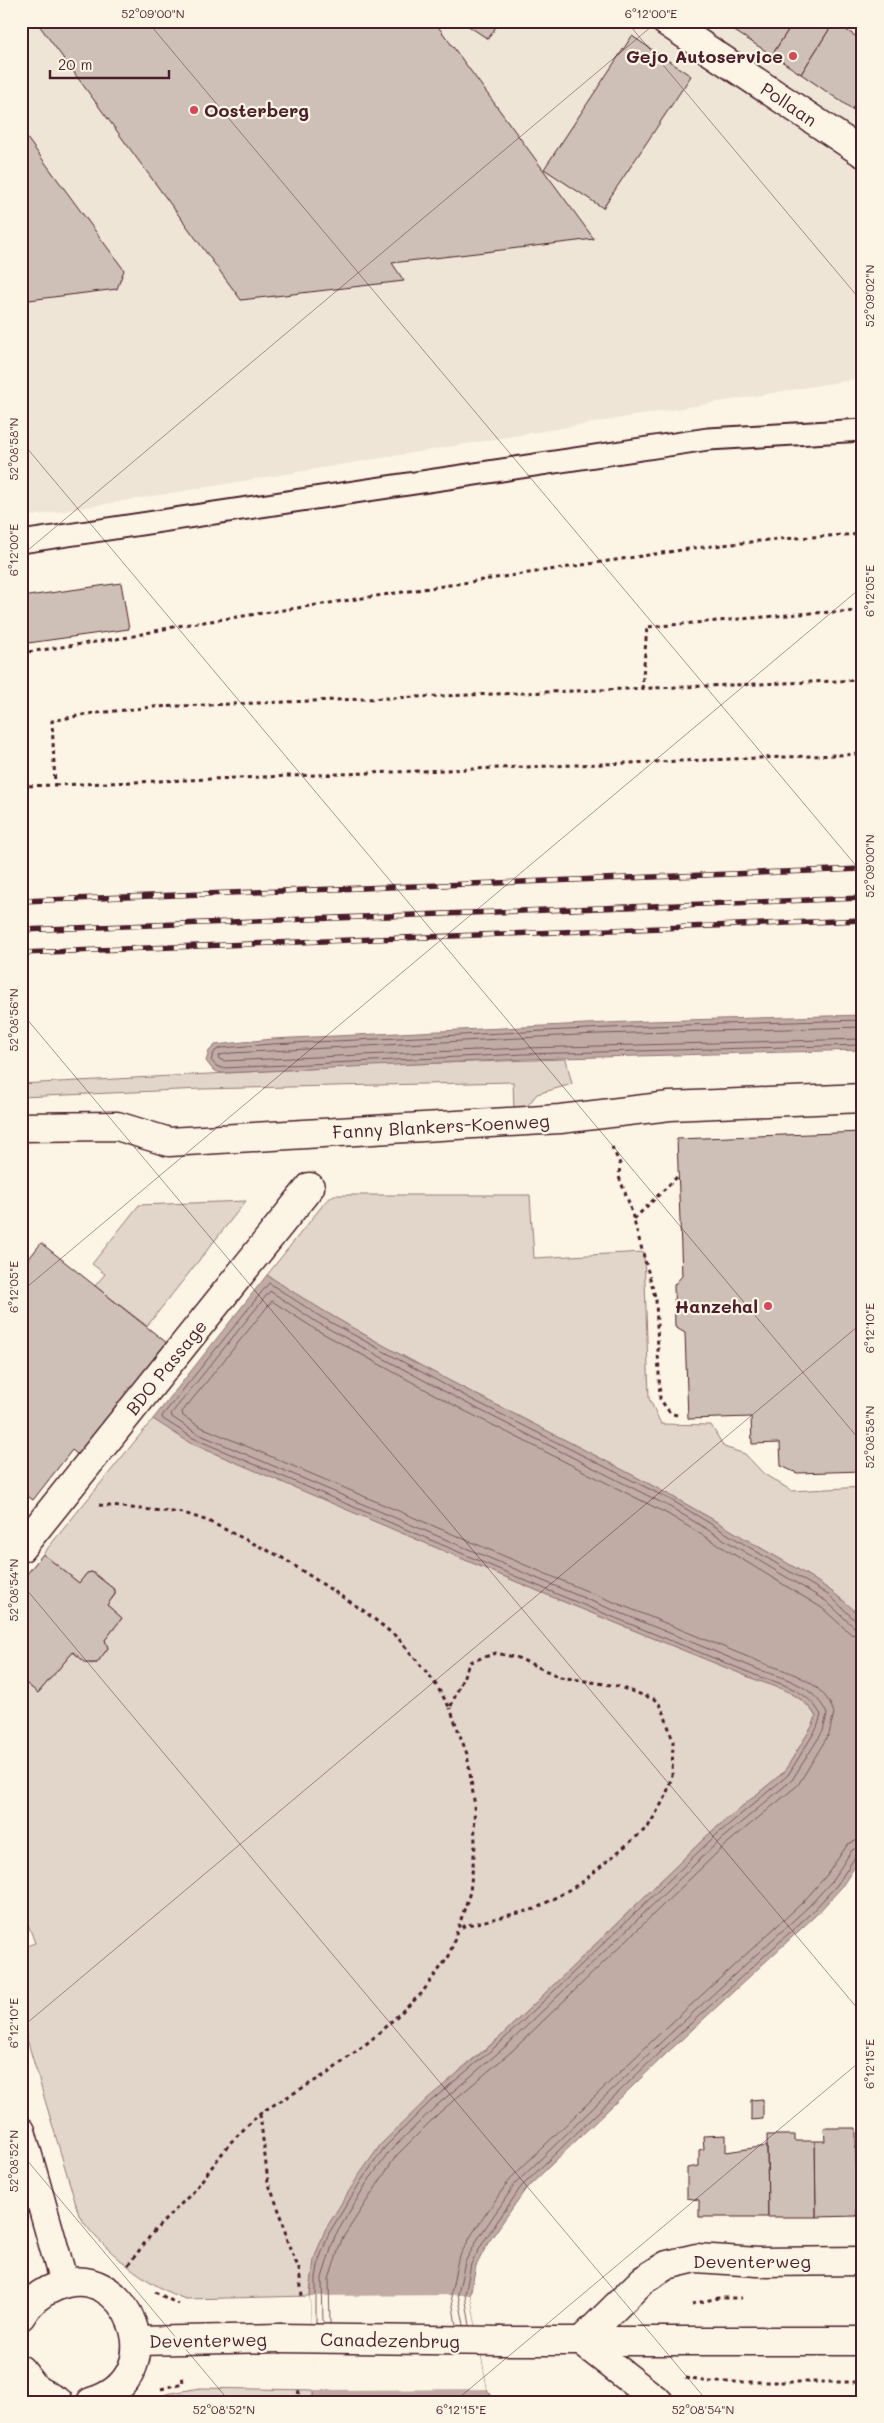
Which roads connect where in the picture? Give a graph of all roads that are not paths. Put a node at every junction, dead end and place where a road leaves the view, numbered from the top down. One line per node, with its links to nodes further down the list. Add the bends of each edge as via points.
1 (665, 21): 2 (street, Pollaan)
2 (863, 153)
3 (863, 430): 4 (lane, via 708,439)
4 (21, 542)
5 (863, 1098): 6 (street, Fanny Blankers-Koenweg, via 670,1106 596,1115 169,1142 117,1126)
6 (21, 1127)
7 (310, 1187): 8 (street, BDO Passage)
8 (21, 1548)
9 (21, 2131): 11 (street)
10 (863, 2261): 15 (street, Deventerweg, via 758,2262 696,2258 667,2265 643,2280)
11 (64, 2283): 12 (street, via 39,2294); 14 (street, via 86,2282 106,2290 129,2312)
12 (21, 2316)
13 (279, 2338): 14 (street, Deventerweg); 15 (street, Canadezenbrug, bridge)
14 (138, 2341): 19 (street, via 134,2364 122,2384 104,2398)
15 (581, 2341): 16 (street); 20 (street)
16 (863, 2341)
17 (21, 2370): 18 (street, via 37,2390)
18 (59, 2402)
19 (91, 2402)
20 (659, 2402)

